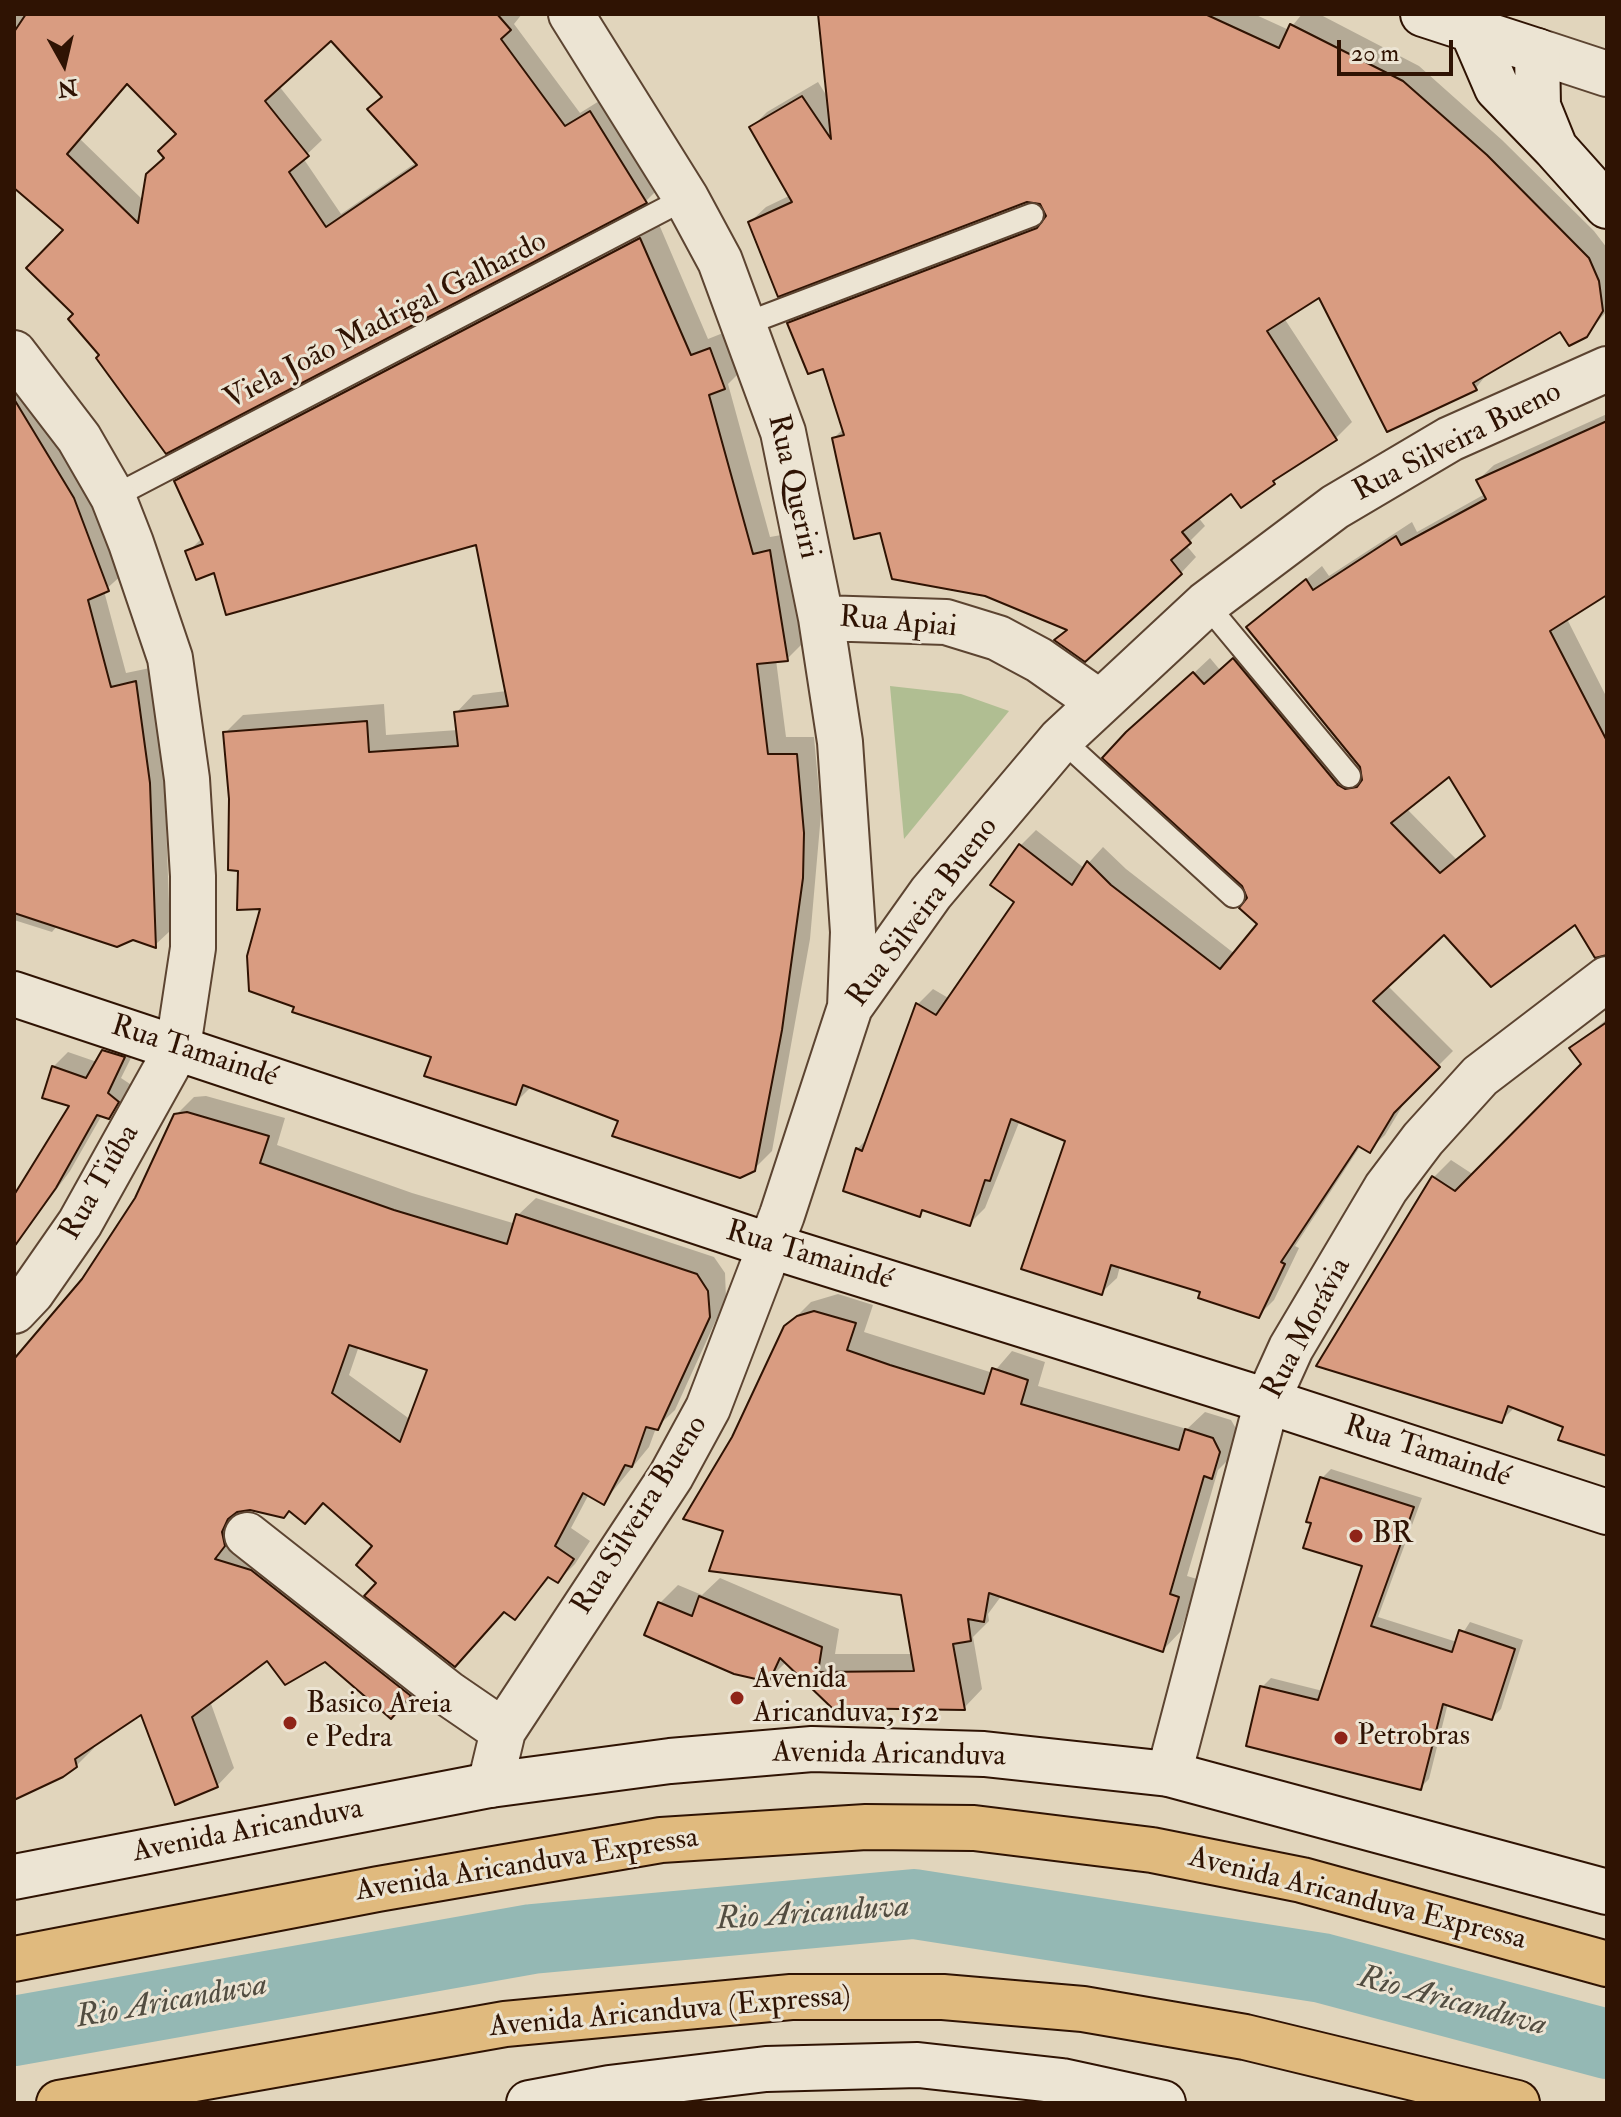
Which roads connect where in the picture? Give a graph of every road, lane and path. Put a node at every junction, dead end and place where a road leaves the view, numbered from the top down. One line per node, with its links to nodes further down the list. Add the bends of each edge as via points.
1 (571, 14): 7 (street, Rua Queriri)
2 (1423, 14): 3 (street)
3 (1482, 22): 4 (street); 6 (street, via 1497,88)
4 (1537, 51): 5 (street); 6 (street, via 1538,106)
5 (1607, 74)
6 (1555, 148): 8 (street)
7 (686, 198): 10 (street, Rua Queriri, via 720,261); 13 (lane, Viela João Madrigal Galhardo)
8 (1607, 206)
9 (1032, 215): 10 (lane)
10 (745, 324): 15 (street, Rua Queriri, via 783,432)
11 (14, 353): 13 (street, via 79,438)
12 (1607, 369): 14 (street, Rua Silveira Bueno, via 1438,446 1335,507)
13 (113, 497): 23 (street, via 170,658 187,779 193,948)
14 (1206, 604): 16 (street, Rua Silveira Bueno); 18 (lane)
15 (821, 618): 16 (street, Rua Apiai, via 946,622 998,638); 22 (street, Rua Queriri, via 840,742 849,857)
16 (1099, 702): 17 (street, Rua Silveira Bueno)
17 (1061, 739): 19 (lane); 22 (street, Rua Silveira Bueno, via 931,893)
18 (1349, 776)
19 (1233, 896)
20 (1607, 979): 26 (street, Rua Morávia, via 1480,1076 1423,1139 1378,1202 1291,1348)
21 (14, 994): 23 (street, Rua Tamaindé)
22 (850, 1007): 24 (street, Rua Silveira Bueno)
23 (178, 1047): 24 (street, Rua Tamaindé); 25 (street, Rua Tiúba, via 80,1223)
24 (771, 1246): 26 (street, Rua Tamaindé); 29 (street, Rua Silveira Bueno, via 701,1422)
25 (14, 1311)
26 (1267, 1401): 27 (street, Rua Tamaindé); 30 (street, Rua Morávia)
27 (1607, 1512)
28 (247, 1535): 29 (street)
29 (503, 1731): 31 (street, Rua Silveira Bueno)
30 (1169, 1774): 31 (street, Avenida Aricanduva, via 984,1754 812,1749); 33 (street, Avenida Aricanduva)
31 (490, 1785): 32 (street, Avenida Aricanduva)
32 (14, 1877)
33 (1607, 1892)
34 (14, 1959): 35 (highway, Avenida Aricanduva Expressa, via 661,1840 882,1827 974,1828 1152,1850 1302,1880)
35 (1607, 1964)
36 (59, 2103): 39 (highway, Avenida Aricanduva (Expressa), via 505,2024 791,1997 928,1997 1083,2009 1245,2037)
37 (529, 2103): 38 (street, via 766,2069 918,2065 1062,2081)
38 (1163, 2103)
39 (1517, 2103)

